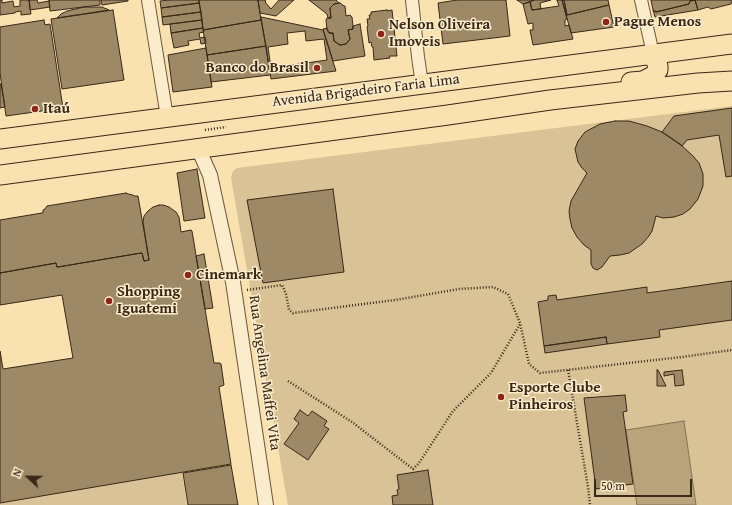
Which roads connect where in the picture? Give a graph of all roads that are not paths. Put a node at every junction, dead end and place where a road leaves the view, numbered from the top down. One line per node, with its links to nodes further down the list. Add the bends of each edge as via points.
1 (148, 0): 9 (street)
2 (412, 0): 7 (street)
3 (641, 0): 5 (street)
4 (732, 44): 5 (highway, Avenida Brigadeiro Faria Lima)
5 (653, 54): 7 (highway, Avenida Brigadeiro Faria Lima); 8 (highway, via 658,70 643,81 564,89)
6 (732, 81): 8 (highway)
7 (422, 84): 9 (highway, Avenida Brigadeiro Faria Lima)
8 (550, 100): 11 (highway)
9 (167, 117): 10 (highway, Avenida Brigadeiro Faria Lima)
10 (0, 139)
11 (217, 145): 12 (highway); 14 (street, Rua Angelina Maffei Vita)
12 (198, 148): 13 (highway); 14 (street, Rua Angelina Maffei Vita)
13 (0, 175)
14 (210, 176): 15 (street, Rua Angelina Maffei Vita, via 235,292)
15 (266, 505)

